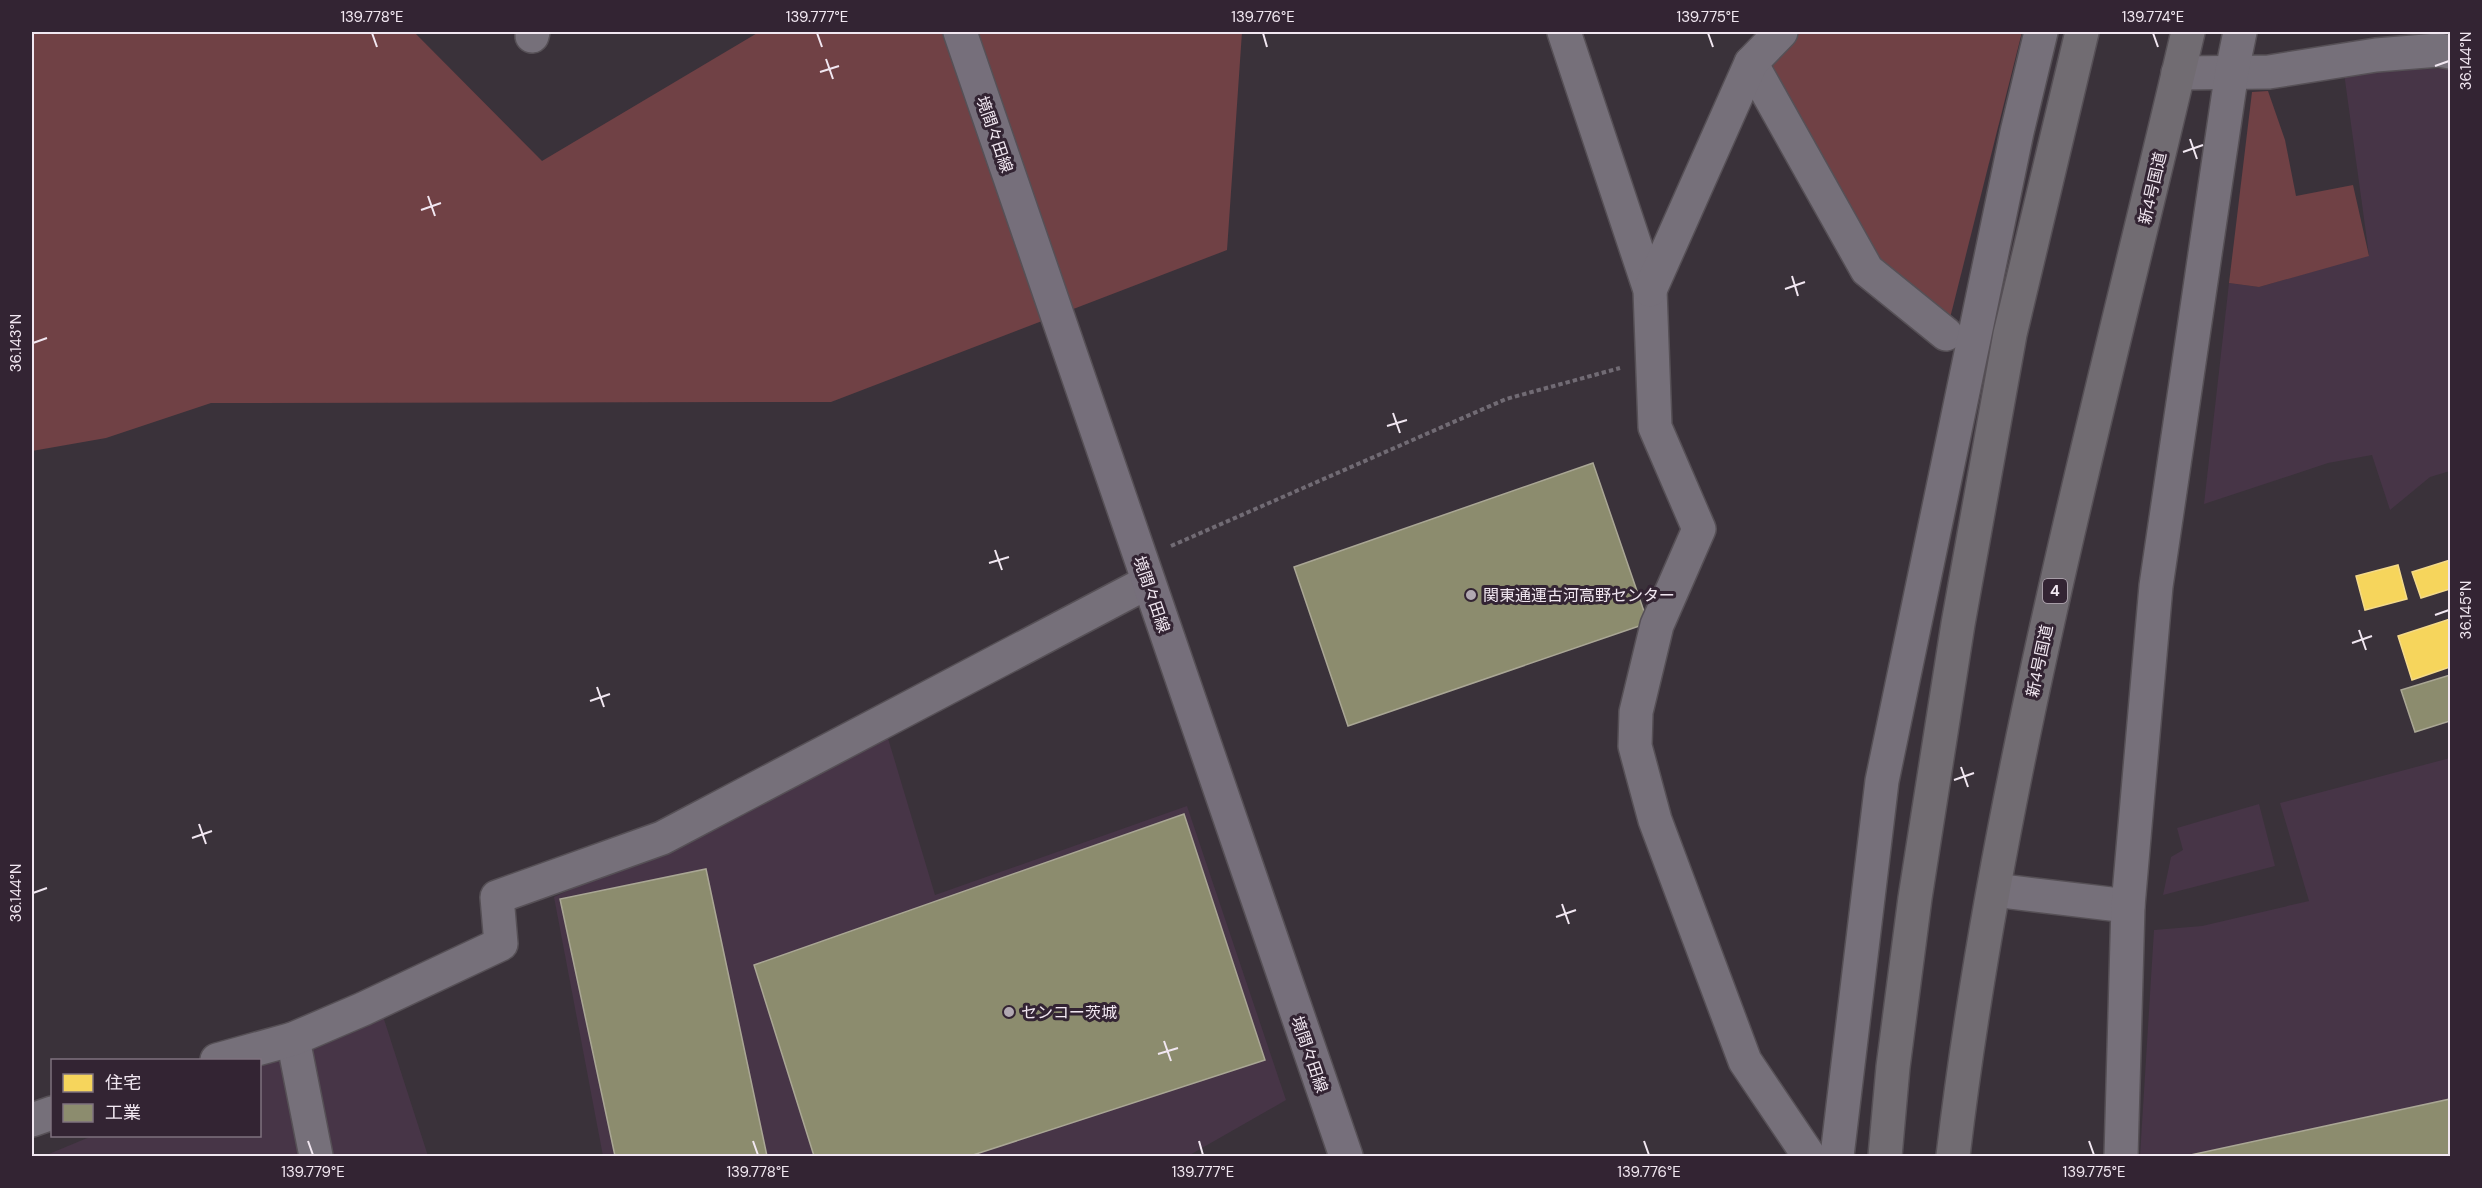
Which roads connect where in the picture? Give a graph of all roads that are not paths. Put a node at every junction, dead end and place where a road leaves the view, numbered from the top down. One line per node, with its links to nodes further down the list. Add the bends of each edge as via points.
1 (960, 32): 14 (main road, 境間々田線)
2 (1564, 32): 12 (street)
3 (1781, 32): 9 (street)
4 (2041, 32): 24 (street, via 1882,781)
5 (2082, 32): 25 (highway, via 2010,334 1958,624 1915,898)
6 (2188, 32): 11 (highway, 新4号国道 / 4)
7 (2240, 32): 10 (street)
8 (2451, 52): 10 (street, via 2376,56 2268,72)
9 (1751, 63): 12 (street); 13 (street, via 1867,270)
10 (2232, 71): 11 (street); 16 (street, via 2157,586)
11 (2178, 73): 15 (highway, 新4号国道 / 4, via 2042,642)
12 (1650, 290): 23 (street, via 1655,427 1699,529 1657,625 1636,712 1635,746 1655,820 1745,1061)
13 (1946, 334)
14 (1144, 571): 17 (street, via 662,838 497,897 501,944); 22 (main road, 境間々田線)
15 (1994, 890): 16 (street); 26 (highway, 新4号国道 / 4)
16 (2128, 906): 27 (street)
17 (293, 1039): 18 (street); 21 (street)
18 (221, 1059)
19 (51, 1113): 20 (street)
20 (32, 1120)
21 (316, 1156)
22 (1346, 1156)
23 (1809, 1156)
24 (1837, 1156)
25 (1885, 1156)
26 (1953, 1156)
27 (2121, 1156)

